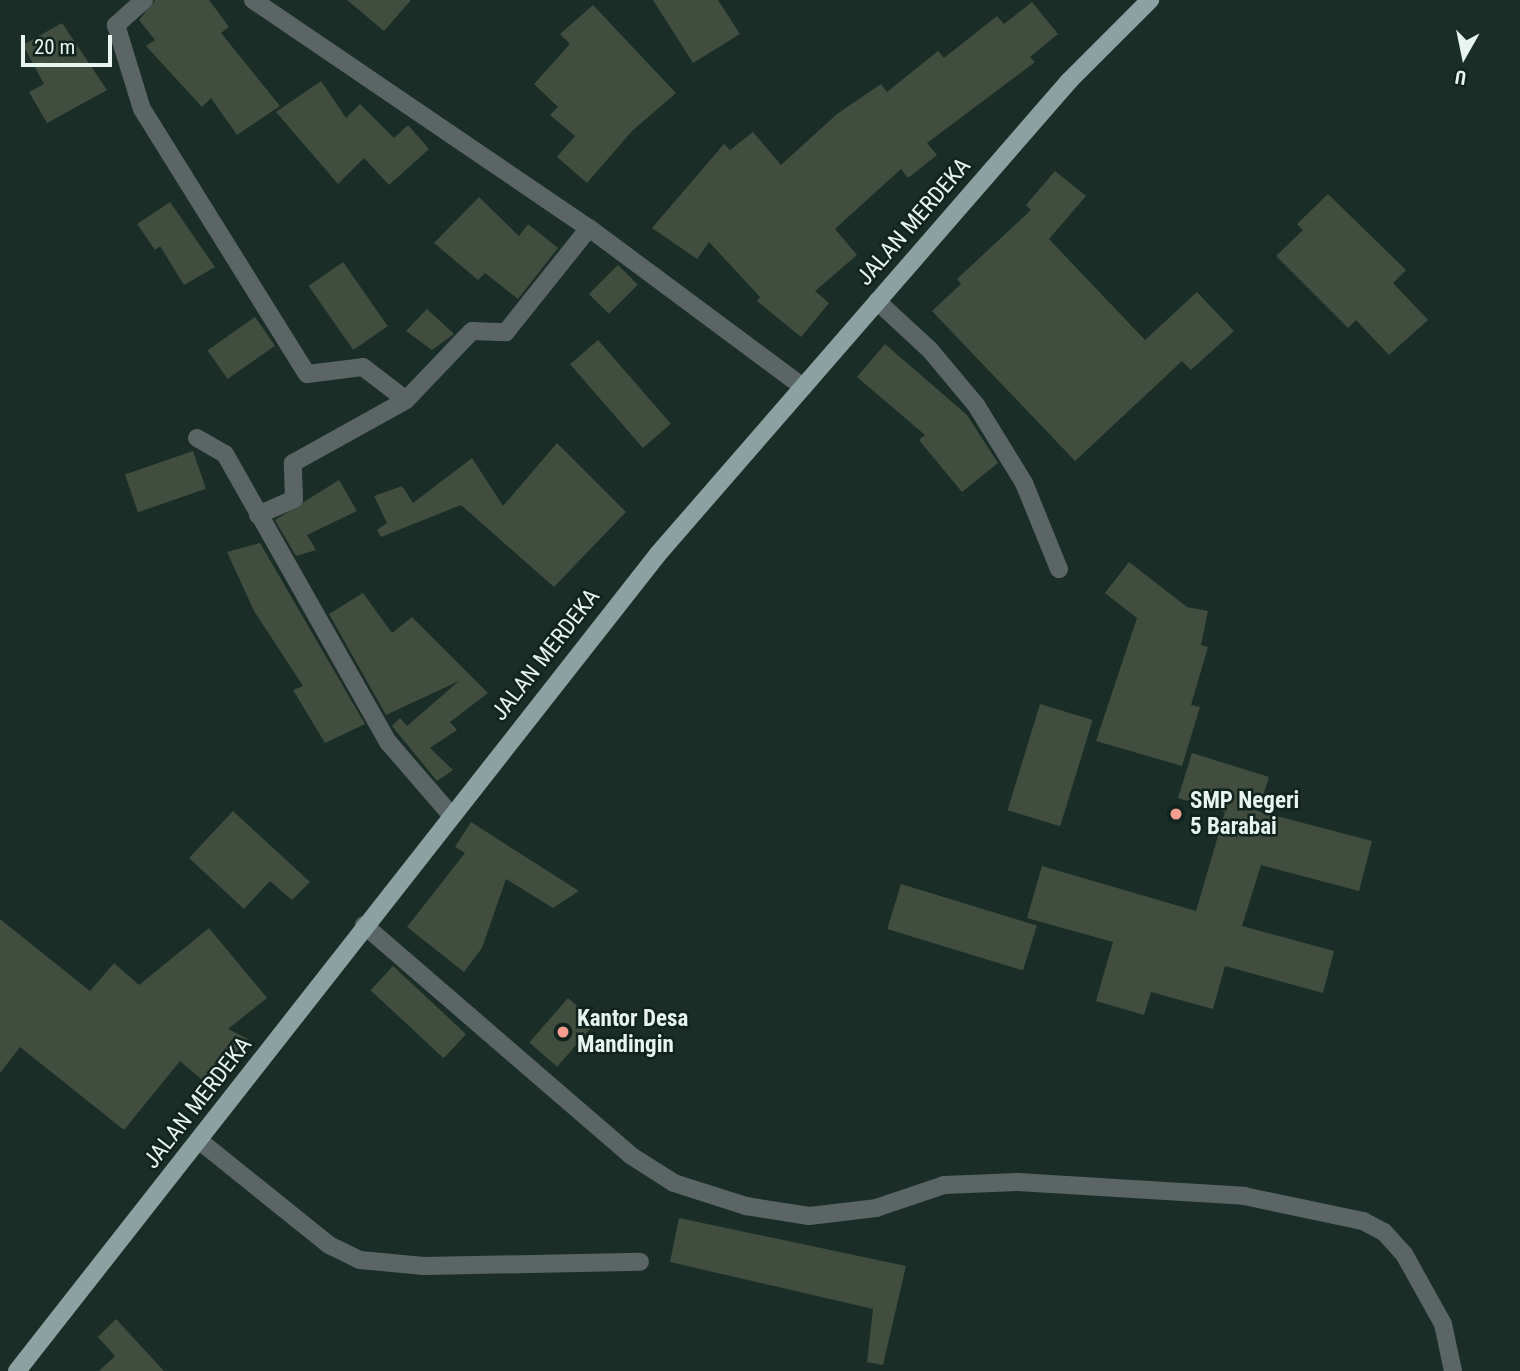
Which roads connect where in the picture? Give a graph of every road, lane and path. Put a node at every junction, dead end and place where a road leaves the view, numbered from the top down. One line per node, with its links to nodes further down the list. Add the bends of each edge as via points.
1 (144, 0): 7 (street, via 116,25 142,109 307,374 362,367)
2 (253, 0): 4 (street)
3 (1150, 0): 5 (main road, JALAN MERDEKA, via 1069,81)
4 (589, 228): 6 (street); 7 (street, via 506,332 472,331)
5 (877, 302): 6 (main road, JALAN MERDEKA); 10 (street, via 930,350 976,405 1024,483)
6 (803, 387): 11 (main road, JALAN MERDEKA, via 658,554)
7 (406, 400): 9 (street, via 293,463 294,499)
8 (197, 438): 9 (street, via 225,454)
9 (258, 515): 11 (street, via 388,742)
10 (1059, 569)
11 (451, 816): 12 (main road, JALAN MERDEKA)
12 (364, 925): 13 (main road, JALAN MERDEKA); 16 (street, via 629,1154 674,1183 746,1206 809,1216 876,1208 944,1185 1018,1182 1244,1196 1363,1221 1384,1232 1404,1254 1443,1324)
13 (201, 1142): 14 (street, via 329,1245 360,1260 424,1266); 15 (main road, JALAN MERDEKA)
14 (640, 1262)
15 (17, 1371)
16 (1453, 1371)

